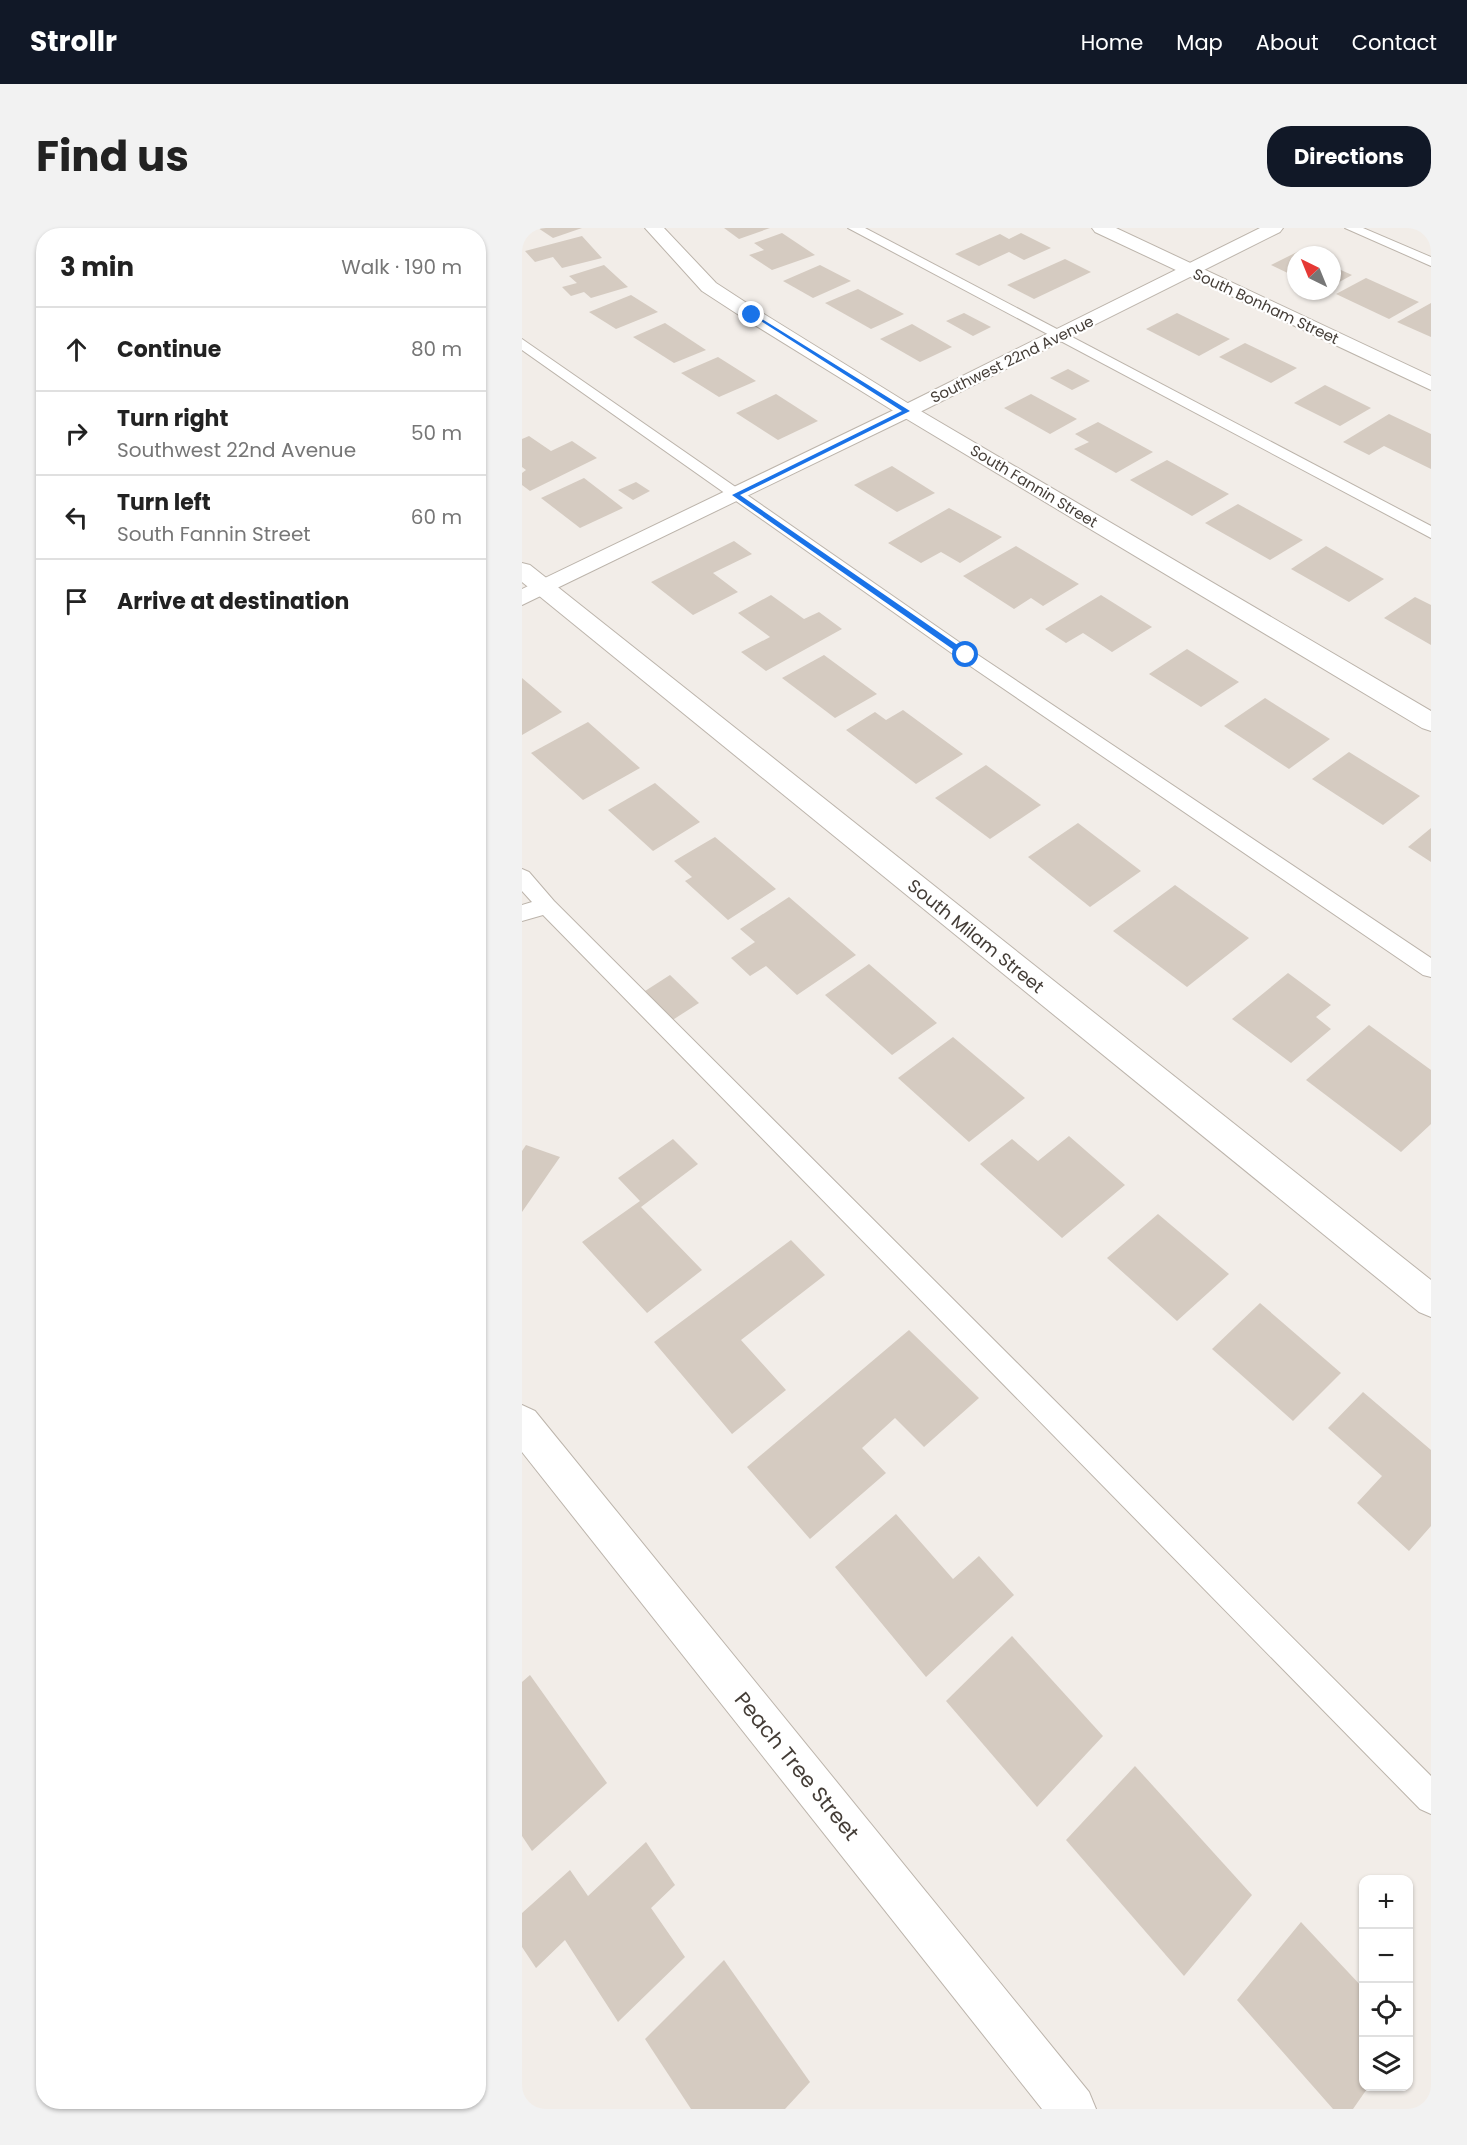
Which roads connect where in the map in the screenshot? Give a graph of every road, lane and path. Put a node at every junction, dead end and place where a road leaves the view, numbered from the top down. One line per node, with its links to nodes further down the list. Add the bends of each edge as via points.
1 (654, 228): 11 (street, South Fannin Street, via 710,287)
2 (855, 228): 8 (lane)
3 (1101, 228): 7 (street, South Bonham Street)
4 (1274, 228): 7 (street, Southwest 22nd Avenue)
5 (1352, 228): 6 (lane)
6 (1431, 262)
7 (1189, 270): 8 (street, Southwest 22nd Avenue); 10 (street, South Bonham Street)
8 (1058, 336): 11 (street, Southwest 22nd Avenue); 13 (lane)
9 (522, 343): 12 (lane)
10 (1431, 384)
11 (907, 411): 12 (street, Southwest 22nd Avenue); 15 (street, South Fannin Street)
12 (735, 495): 14 (street, Southwest 22nd Avenue); 18 (lane)
13 (1431, 533)
14 (529, 585): 19 (street, South Milam Street)
15 (1431, 722)
16 (522, 877): 17 (lane)
17 (534, 910): 21 (lane)
18 (1431, 969)
19 (1431, 1301)
20 (522, 1423): 22 (street, Peach Tree Street)
21 (1431, 1798)
22 (1072, 2109)

